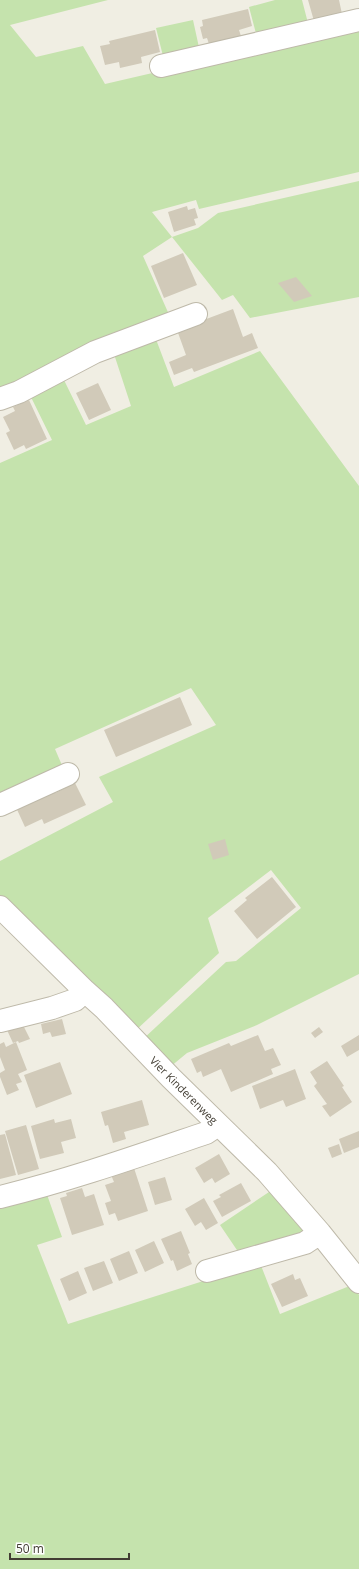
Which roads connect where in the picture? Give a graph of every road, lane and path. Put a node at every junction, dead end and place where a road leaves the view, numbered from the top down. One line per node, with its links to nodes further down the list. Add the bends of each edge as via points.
1 (359, 20): 2 (street)
2 (161, 66)
3 (196, 314): 4 (street, via 96,352 19,392)
4 (0, 399)
5 (68, 774): 6 (street)
6 (0, 805)
7 (0, 907): 8 (street, Vier Kinderenweg)
8 (85, 991): 9 (street, via 75,1000); 10 (street, Vier Kinderenweg)
9 (0, 1021)
10 (218, 1125): 11 (street, via 206,1133 103,1168); 12 (street, Vier Kinderenweg, via 267,1172)
11 (0, 1197)
12 (320, 1232): 13 (street, via 305,1243); 14 (street, Vier Kinderenweg)
13 (207, 1271)
14 (359, 1282)

